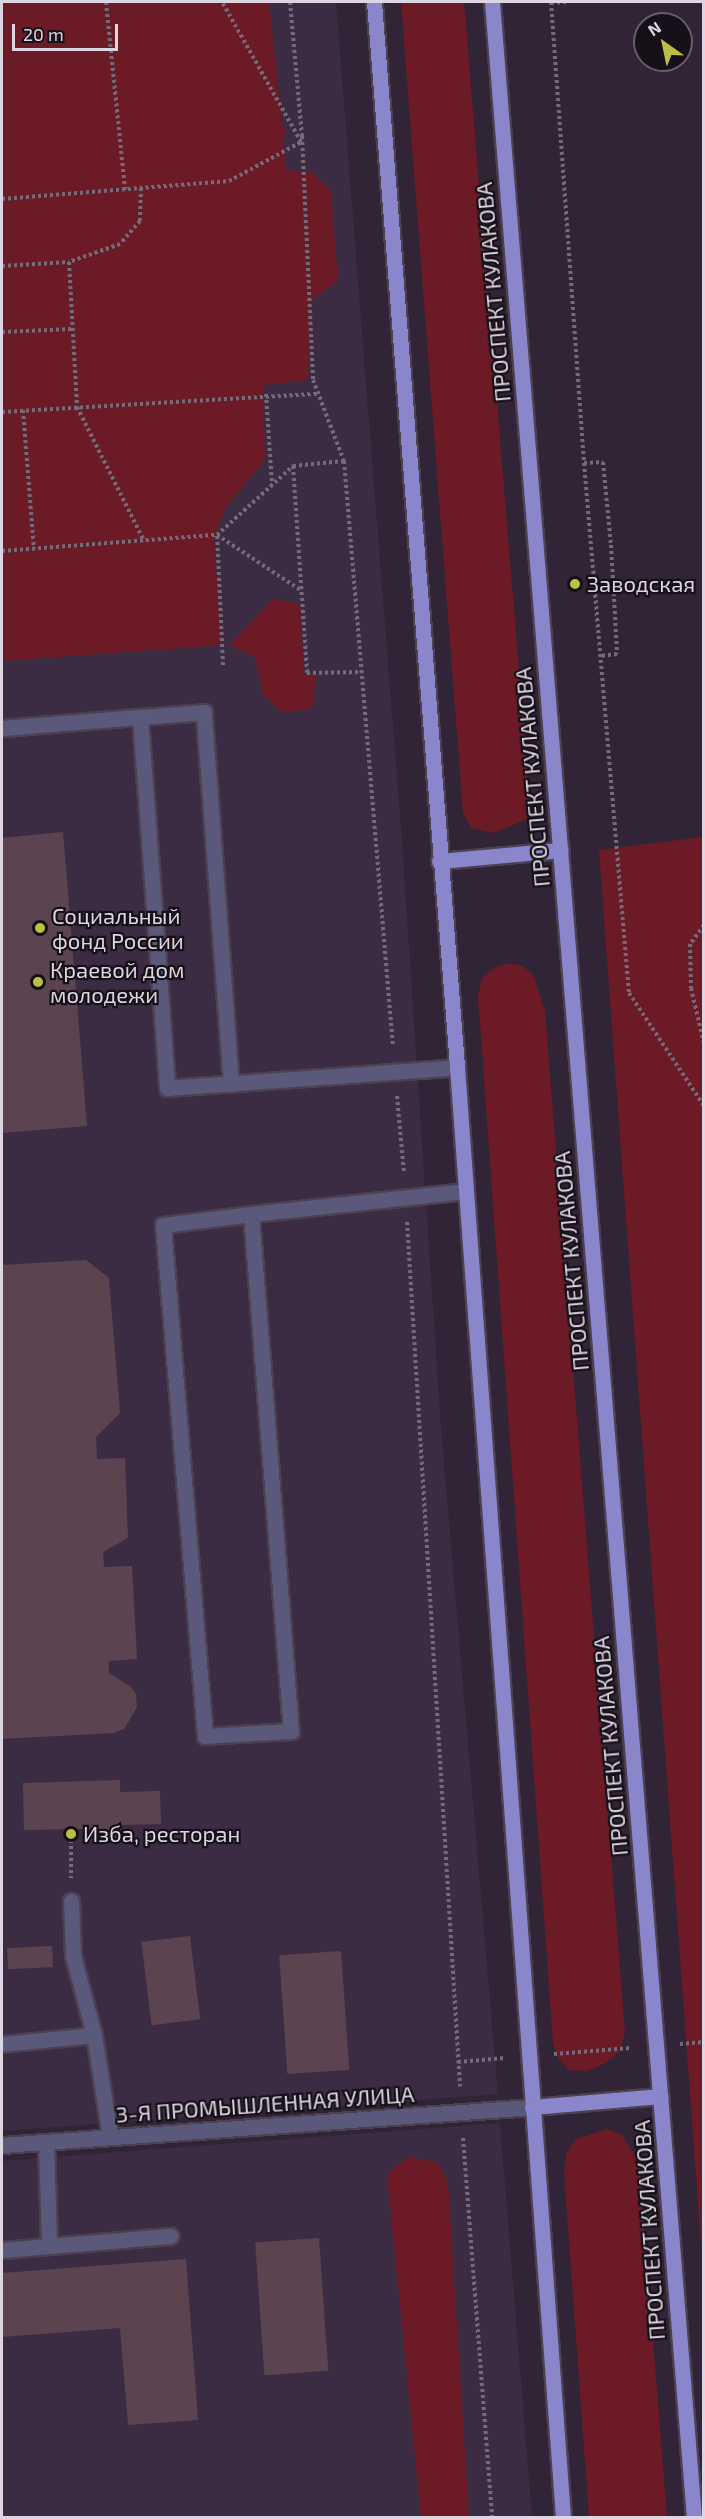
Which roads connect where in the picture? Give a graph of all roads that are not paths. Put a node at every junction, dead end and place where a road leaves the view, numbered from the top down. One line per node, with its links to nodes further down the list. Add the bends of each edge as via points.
1 (374, 2): 6 (main road)
2 (492, 2): 5 (main road, ПРОСПЕКТ КУЛАКОВА)
3 (140, 717): 4 (street); 8 (street, via 167,1089); 8 (street, via 204,712)
4 (2, 728)
5 (561, 850): 6 (main road); 14 (main road, ПРОСПЕКТ КУЛАКОВА)
6 (439, 861): 7 (main road)
7 (457, 1067): 8 (street); 9 (main road)
8 (231, 1084)
9 (466, 1191): 10 (street); 15 (main road)
10 (251, 1214): 10 (street, via 163,1225 205,1736 291,1731)
11 (71, 1901): 12 (street, via 73,1956)
12 (94, 2035): 13 (street); 16 (street)
13 (2, 2044)
14 (661, 2096): 15 (main road); 23 (main road, ПРОСПЕКТ КУЛАКОВА)
15 (532, 2107): 16 (street, 3-Я ПРОМЫШЛЕННАЯ УЛИЦА); 22 (main road)
16 (110, 2136): 17 (street, 3-Я ПРОМЫШЛЕННАЯ УЛИЦА)
17 (46, 2142): 18 (street, 3-Я ПРОМЫШЛЕННАЯ УЛИЦА); 20 (street)
18 (2, 2145)
19 (170, 2236): 20 (street)
20 (49, 2246): 21 (street)
21 (2, 2250)
22 (563, 2517)
23 (694, 2517)

